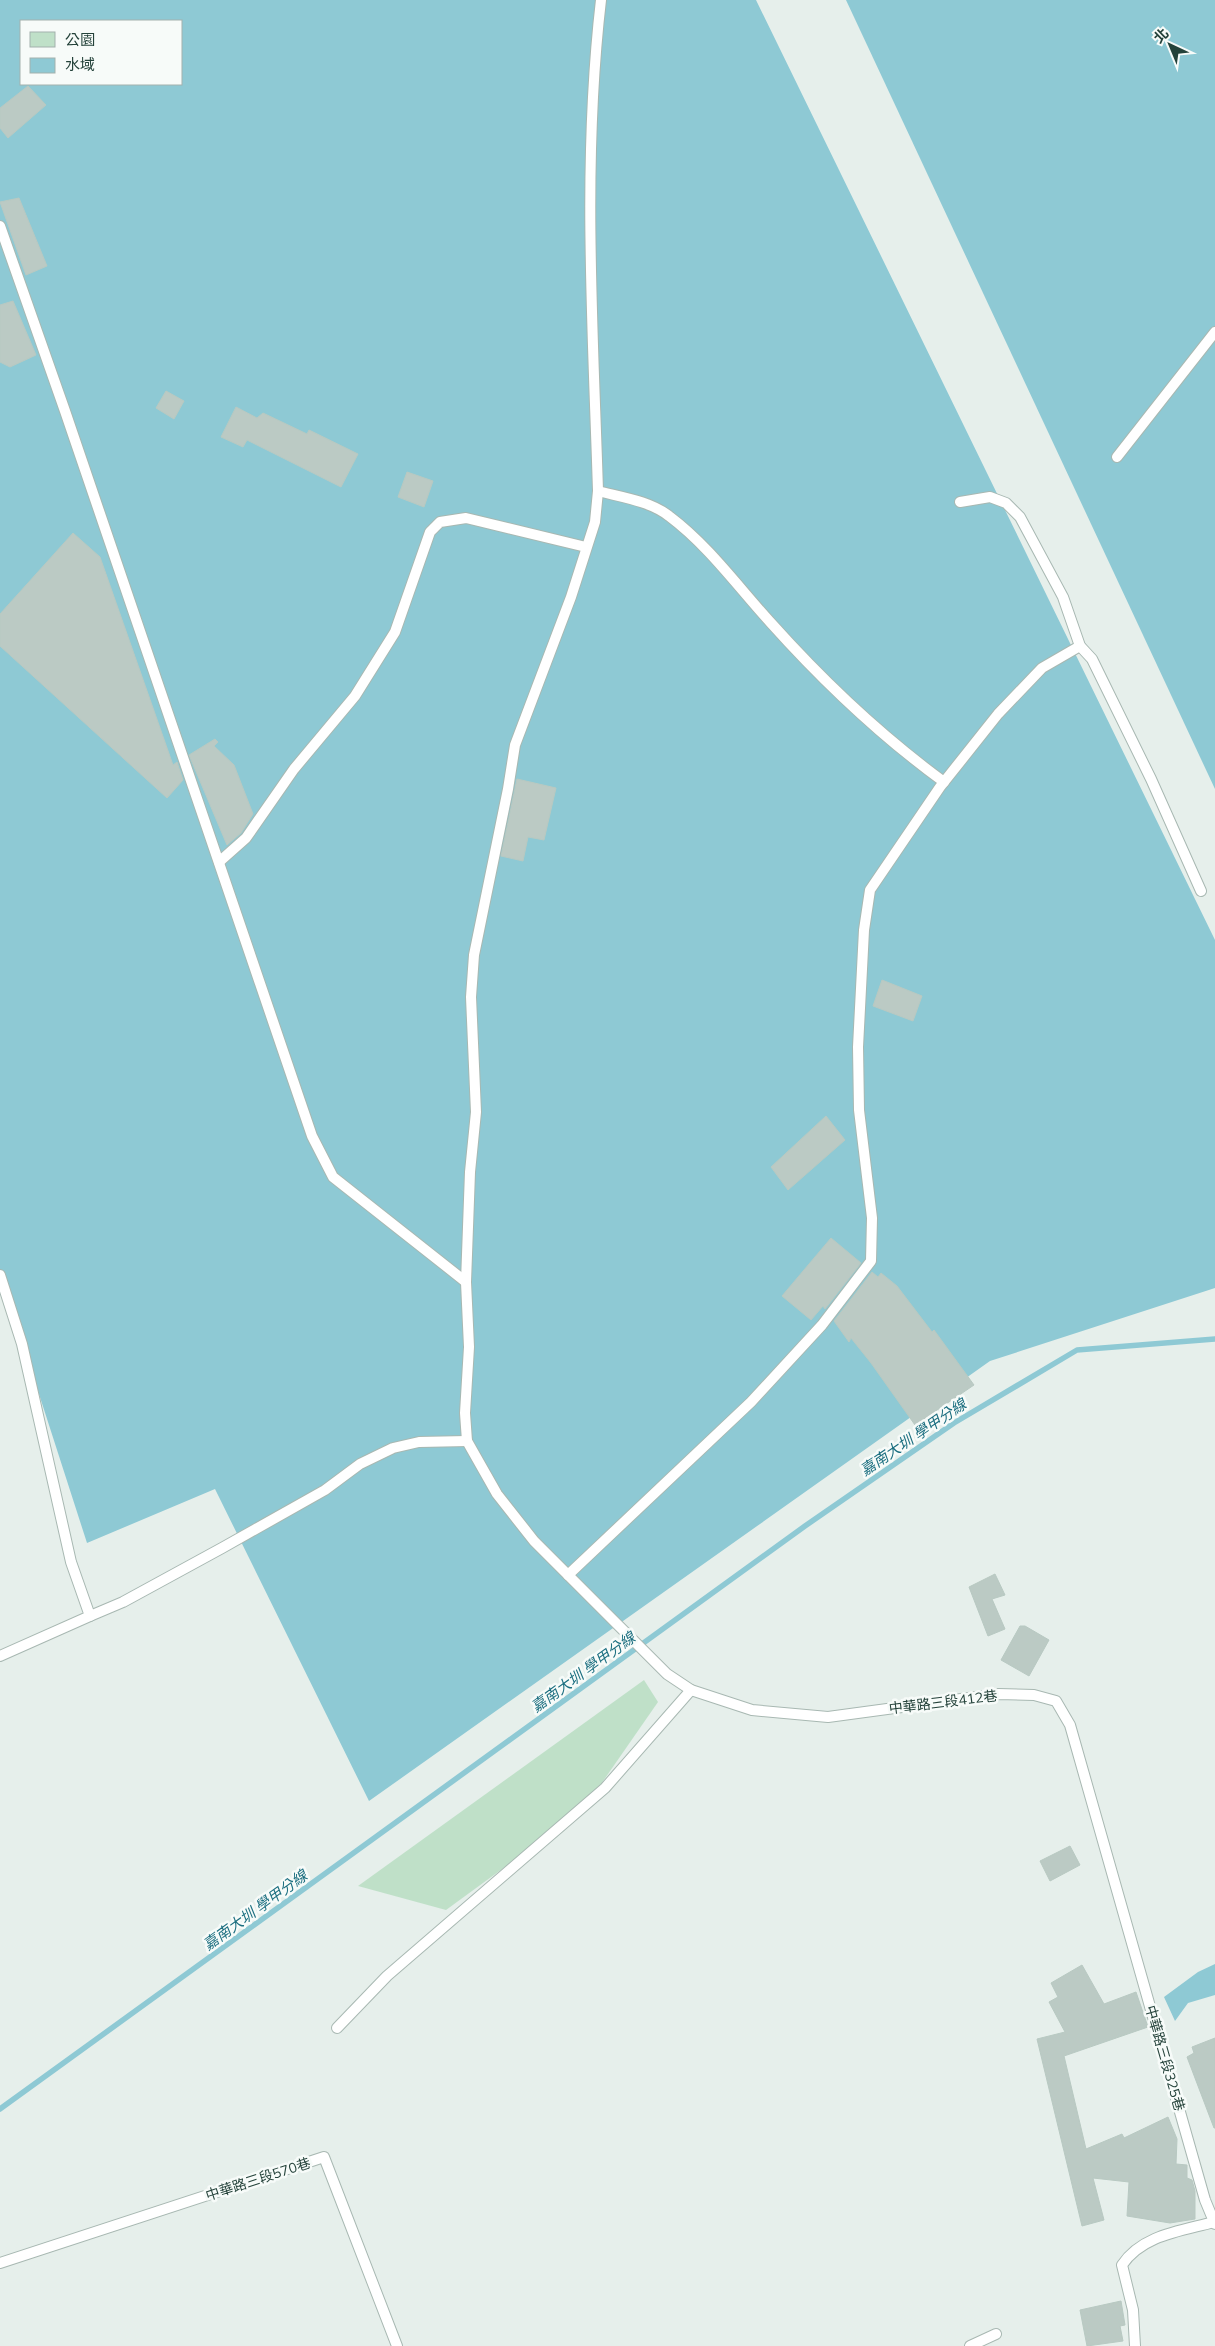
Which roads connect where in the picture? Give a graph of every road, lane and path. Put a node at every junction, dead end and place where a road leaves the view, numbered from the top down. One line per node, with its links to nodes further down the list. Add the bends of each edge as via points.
1 (601, 0): 5 (lane, via 592,100 590,209)
2 (0, 226): 10 (lane)
3 (1215, 332): 4 (lane)
4 (1117, 457)
5 (598, 491): 7 (lane, via 595,522); 9 (lane, via 644,503 668,515 720,562 770,622 831,686)
6 (960, 502): 8 (lane, via 990,498 1006,503 1020,517 1063,597)
7 (586, 547): 10 (lane, via 466,518 440,522 430,532 395,632 355,696 294,769 246,838); 13 (lane, via 571,597 515,746 474,955 471,997 476,1112)
8 (1080, 646): 9 (lane, via 1042,668 998,714); 11 (lane, via 1092,659)
9 (944, 782): 15 (lane, via 870,890 868,898 858,1047 859,1110 872,1218 871,1260 822,1325 751,1402)
10 (219, 862): 13 (lane, via 312,1136 333,1177)
11 (1201, 891)
12 (0, 1275): 16 (lane, via 22,1344 71,1562)
13 (466, 1282): 14 (lane, via 469,1347 465,1412)
14 (467, 1441): 15 (lane, 中華路三段412巷, via 497,1494 534,1541); 16 (lane, via 420,1442 393,1448 360,1464 325,1490 222,1548 123,1602)
15 (568, 1575): 18 (lane, 中華路三段412巷, via 667,1674)
16 (90, 1616): 17 (lane)
17 (0, 1656)
18 (691, 1690): 19 (lane, 中華路三段412巷, via 752,1710 828,1717 998,1694 1034,1695 1056,1701 1070,1725); 20 (lane, via 605,1788 387,1976)
19 (1119, 1891): 21 (lane, 中華路三段325巷)
20 (338, 2028)
21 (1214, 2223): 26 (lane, via 1152,2239 1130,2253 1122,2265 1133,2310)
22 (0, 2262): 24 (lane, 中華路三段570巷, via 324,2158)
23 (996, 2334): 25 (lane)
24 (397, 2346)
25 (970, 2346)
26 (1136, 2346)

